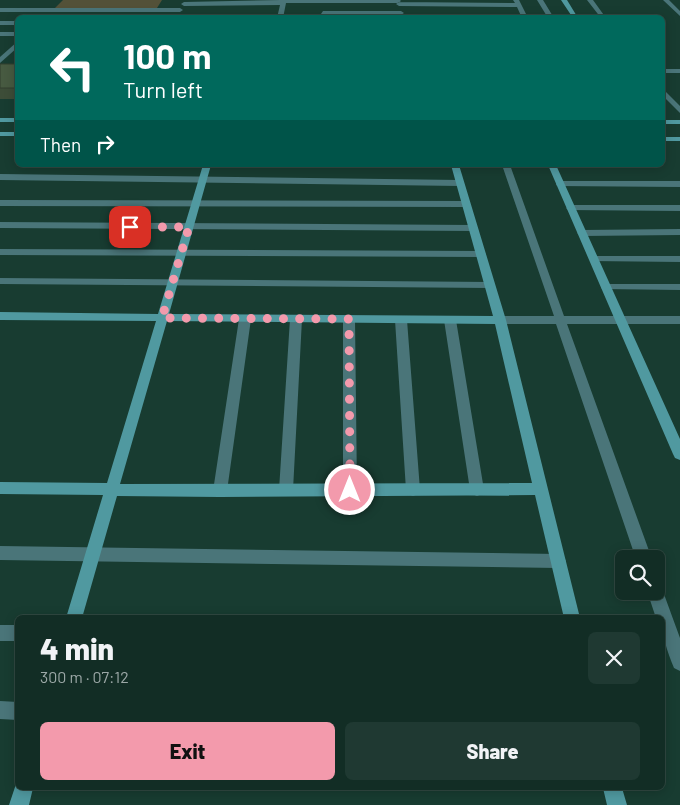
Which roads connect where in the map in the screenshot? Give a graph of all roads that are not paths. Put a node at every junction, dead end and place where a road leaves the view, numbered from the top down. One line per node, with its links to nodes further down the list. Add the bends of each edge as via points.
1 (324, 0): 6 (street); 8 (street); 17 (street)
2 (540, 0): 20 (street)
3 (564, 0): 21 (street)
4 (590, 0): 22 (street)
5 (666, 0): 13 (street)
6 (283, 1): 7 (street); 16 (street)
7 (185, 2): 12 (street)
8 (399, 2): 9 (street); 18 (street)
9 (517, 2): 19 (street)
10 (51, 7): 11 (street); 12 (street); 14 (street)
11 (0, 10)
12 (180, 10): 15 (street)
13 (680, 14)
14 (44, 15)
15 (178, 15)
16 (281, 15)
17 (323, 15): 18 (street)
18 (401, 15)
19 (524, 15)
20 (549, 15)
21 (574, 15)
22 (602, 15)
23 (0, 23): 24 (street)
24 (15, 23)
25 (0, 34): 26 (street)
26 (15, 34)
27 (0, 49): 28 (street)
28 (14, 49): 29 (street)
29 (0, 61)
30 (665, 71): 31 (street)
31 (680, 71)
32 (665, 94): 33 (street)
33 (680, 111)
34 (0, 120): 35 (street)
35 (15, 120)
36 (665, 122): 37 (street)
37 (680, 122)
38 (0, 134): 39 (street)
39 (15, 134)
40 (665, 139): 41 (street)
41 (680, 139)
42 (206, 167): 47 (street)
43 (456, 167): 48 (street)
44 (507, 167): 81 (street)
45 (553, 167): 49 (street)
46 (0, 177): 47 (street)
47 (203, 179): 48 (street); 53 (street)
48 (460, 183): 52 (street)
49 (560, 184): 50 (street); 54 (street)
50 (680, 184)
51 (0, 203): 53 (street)
52 (466, 204): 53 (street); 58 (street)
53 (196, 205): 57 (street)
54 (571, 208): 55 (street); 60 (street)
55 (680, 208)
56 (0, 226): 57 (street)
57 (189, 227): 58 (street); 62 (street)
58 (473, 228): 63 (street)
59 (680, 232): 60 (street)
60 (582, 233): 64 (street)
61 (0, 252): 62 (street)
62 (181, 253): 63 (street); 67 (street)
63 (481, 254): 68 (street)
64 (594, 259): 65 (street); 69 (street)
65 (680, 259)
66 (0, 281): 67 (street)
67 (172, 283): 68 (street); 72 (street)
68 (490, 285): 79 (street)
69 (606, 287): 70 (street); 76 (street)
70 (680, 287)
71 (0, 316): 72 (street)
72 (162, 318): 73 (street); 84 (street)
73 (245, 318): 74 (street); 90 (street)
74 (296, 319): 75 (street); 86 (street)
75 (349, 319): 77 (street); 87 (street)
76 (621, 319): 80 (street); 81 (street); 82 (street)
77 (402, 320): 78 (street); 88 (street)
78 (450, 320): 79 (street); 89 (street)
79 (500, 320): 81 (street); 85 (street)
80 (680, 320)
81 (561, 321): 91 (street)
82 (680, 454)
83 (0, 488): 84 (street)
84 (113, 488): 90 (street); 93 (street)
85 (542, 489): 89 (street); 94 (street)
86 (286, 490): 87 (street); 90 (street)
87 (350, 490): 88 (street)
88 (413, 490): 89 (street)
89 (477, 490)
90 (220, 491)
91 (641, 550)
92 (0, 553): 93 (street)
93 (93, 553): 94 (street); 96 (street)
94 (558, 561): 97 (street)
95 (658, 600): 98 (street)
96 (75, 615)
97 (571, 615)
98 (663, 615)
99 (665, 619): 102 (street)
100 (0, 633): 101 (street)
101 (15, 633)
102 (680, 662)
103 (0, 710): 104 (street)
104 (15, 711)
105 (23, 790): 107 (street)
106 (613, 790): 108 (street)
107 (19, 805)
108 (617, 805)

